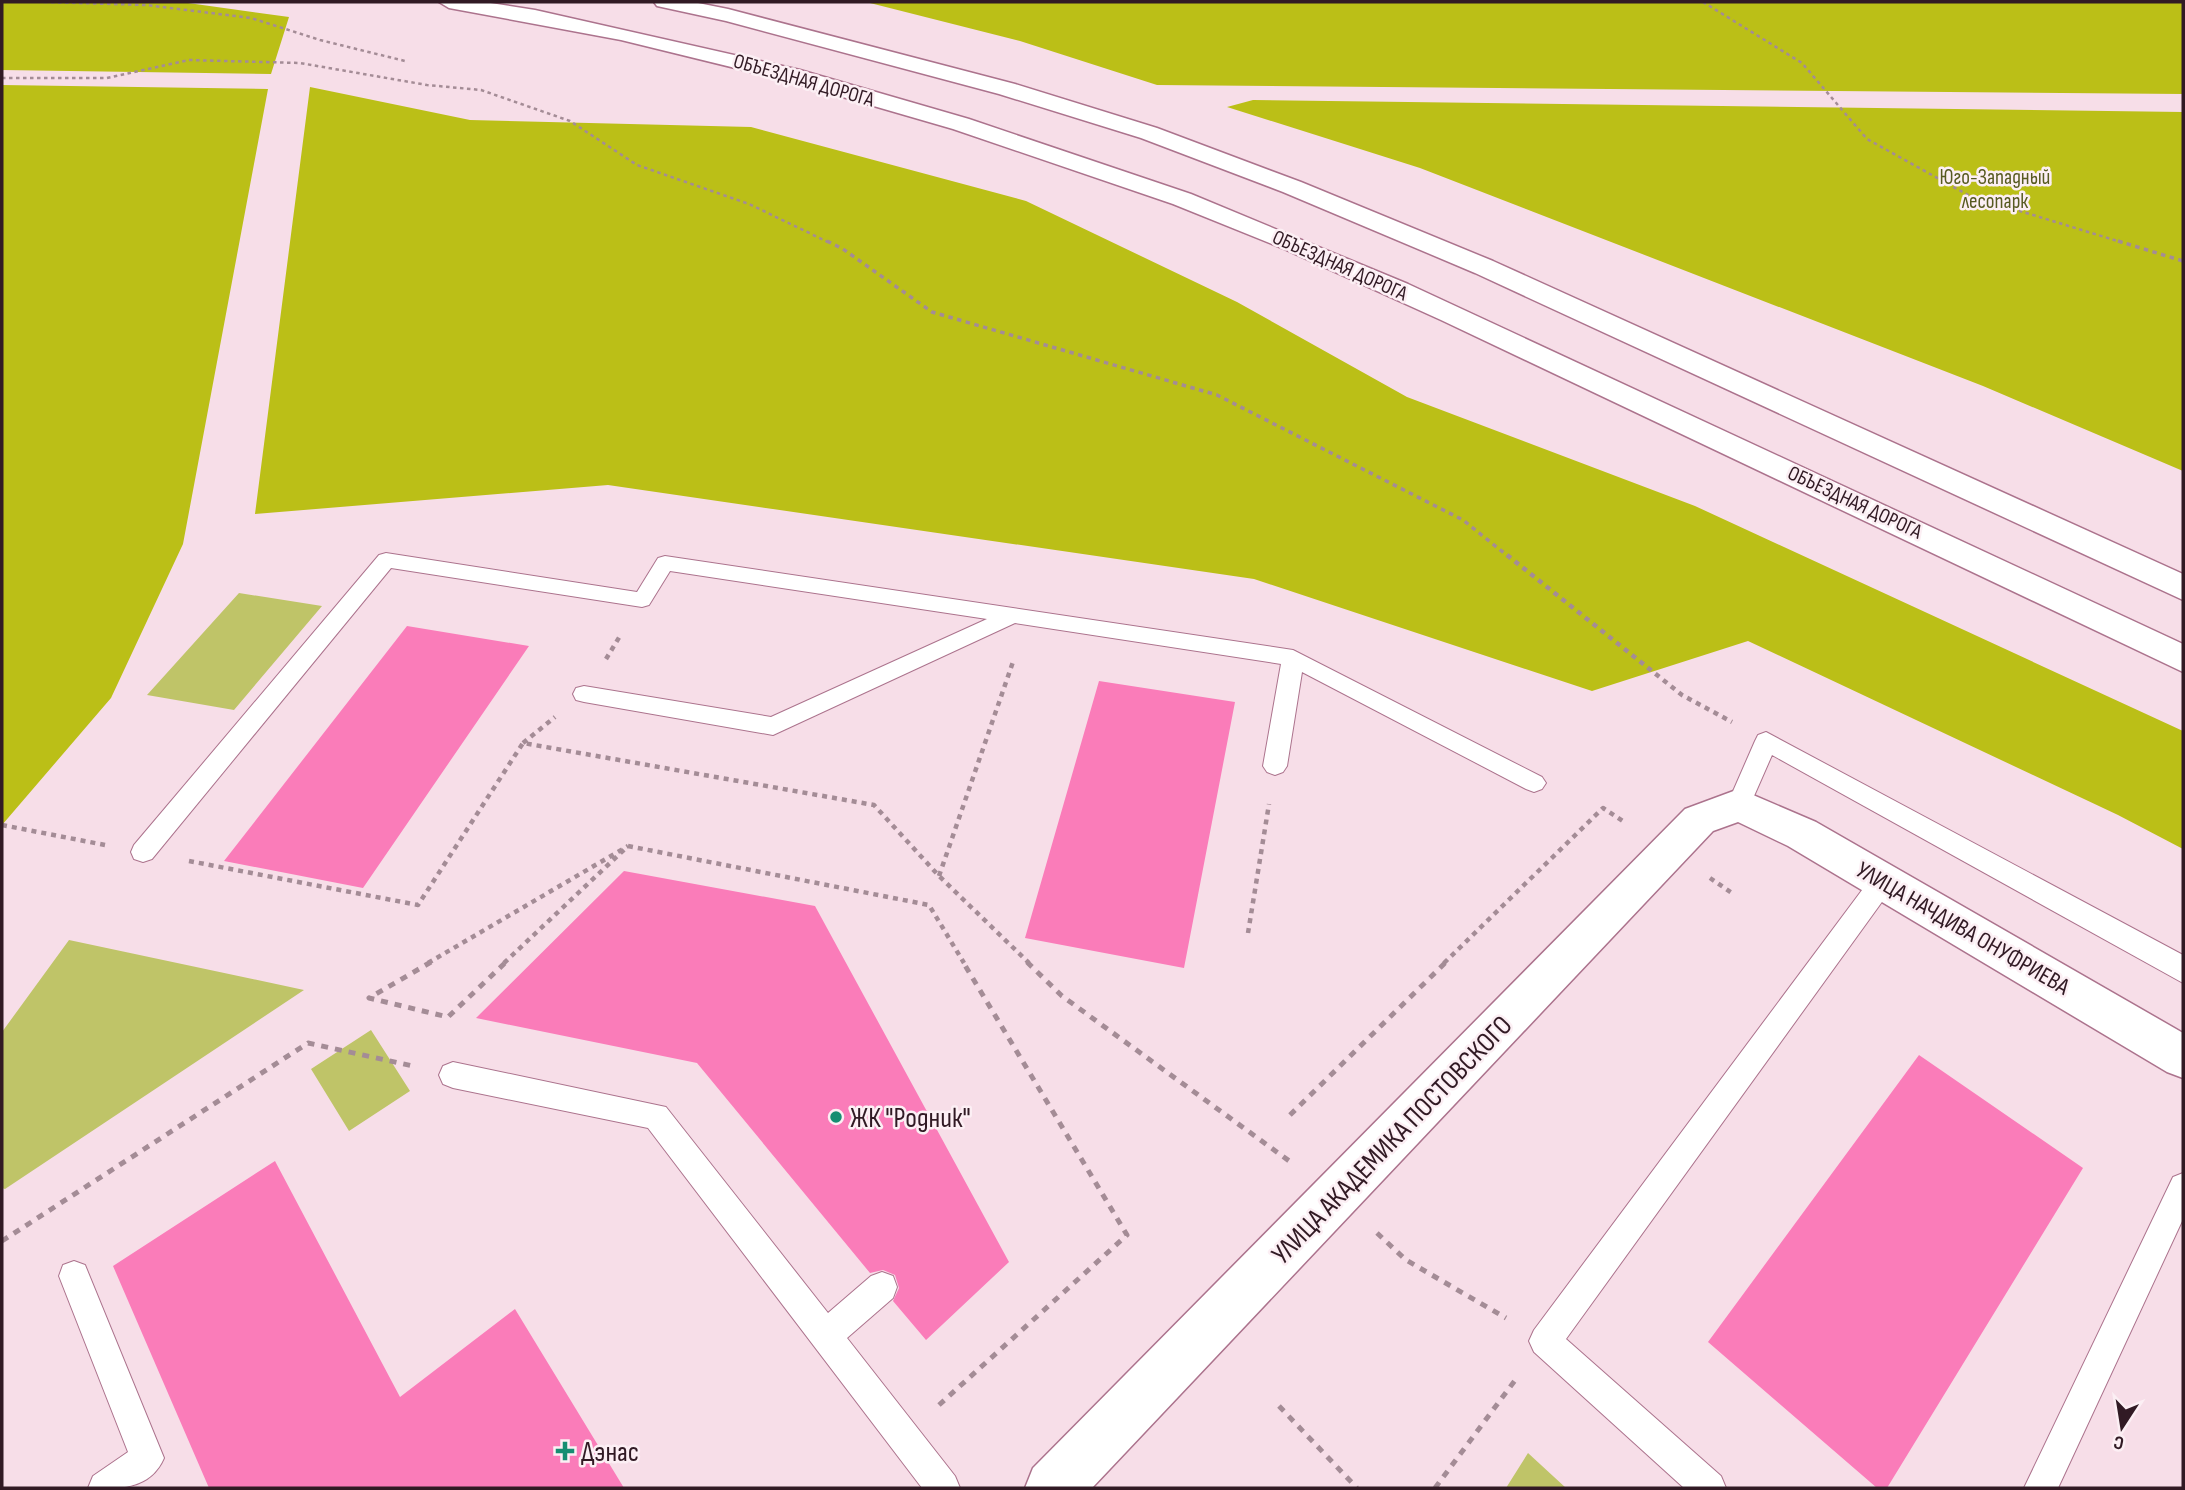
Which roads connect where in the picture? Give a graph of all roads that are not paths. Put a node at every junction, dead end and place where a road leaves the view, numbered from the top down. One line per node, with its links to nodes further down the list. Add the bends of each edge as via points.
1 (449, 2): 6 (main road, ОБЪЕЗДНАЯ ДОРОГА, via 679,46 837,87 1128,179 1292,243 1427,304)
2 (664, 2): 3 (main road, ОБЪЕЗДНАЯ ДОРОГА, via 1007,89 1149,133 1292,187 1496,273)
3 (2183, 588)
4 (1022, 617): 5 (lane); 7 (lane, via 773,726); 11 (lane, via 665,563 642,600 386,560)
5 (1293, 658): 8 (lane); 9 (lane)
6 (2183, 659)
7 (584, 694)
8 (1275, 766)
9 (1534, 783)
10 (1739, 805): 12 (main road, УЛИЦА НАЧДИВА ОНУФРИЕВА, via 1802,834); 13 (lane, via 1766,740); 23 (main road, УЛИЦА АКАДЕМИКА ПОСТОВСКОГО, via 1699,820)
11 (143, 852)
12 (1883, 881): 14 (main road, УЛИЦА НАЧДИВА ОНУФРИЕВА); 20 (lane)
13 (2183, 972)
14 (2183, 1057)
15 (453, 1075): 19 (lane, via 656,1116)
16 (2183, 1187): 25 (lane)
17 (74, 1276): 21 (lane, via 148,1458)
18 (882, 1287): 19 (lane)
19 (826, 1335): 22 (lane)
20 (1545, 1341): 24 (lane)
21 (105, 1488)
22 (943, 1488)
23 (1053, 1488)
24 (1709, 1488)
25 (2041, 1488)

